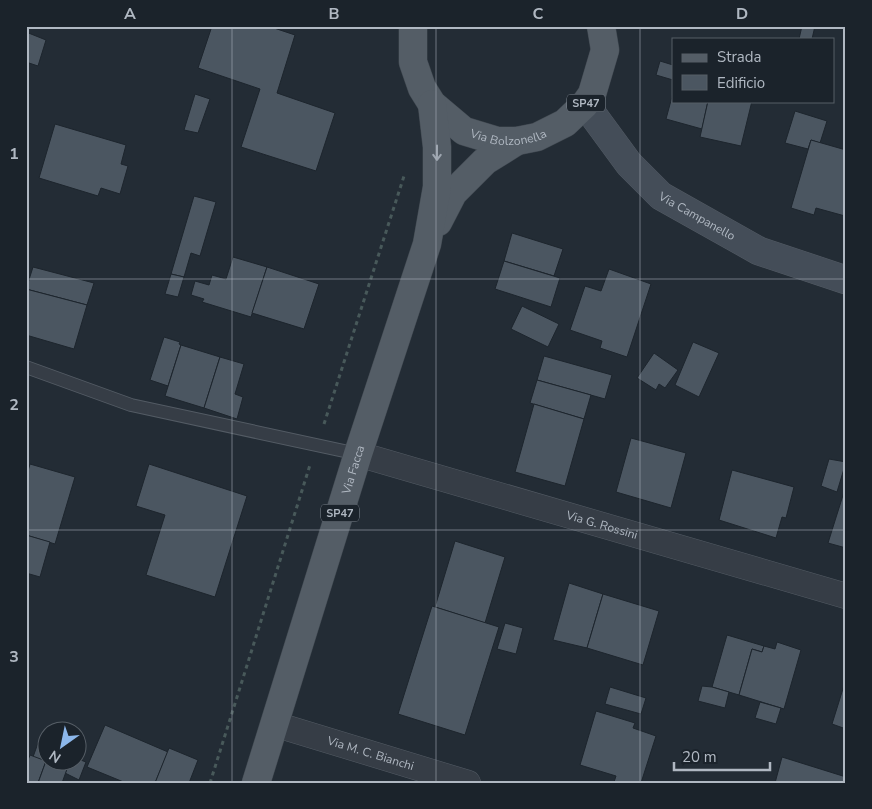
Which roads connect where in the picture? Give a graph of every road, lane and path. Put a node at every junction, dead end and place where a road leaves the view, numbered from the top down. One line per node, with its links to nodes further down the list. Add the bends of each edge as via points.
1 (413, 26): 3 (main road, Via Bolzonella / SP47, via 413,62 422,88)
2 (601, 26): 4 (main road, Via Bolzonella / SP47, via 605,50 592,94)
3 (432, 104): 5 (main road, Via Bolzonella / SP47, via 464,131 497,141); 7 (main road, Via Facca / SP47, one-way to 7, via 437,187)
4 (585, 104): 5 (main road, Via Bolzonella / SP47, via 565,123 537,137); 8 (main road, Via Campanello, via 629,164 661,196 759,251)
5 (517, 141): 7 (main road, Via Facca / SP47, via 485,161 453,193)
6 (404, 176): 10 (path)
7 (427, 244): 11 (main road, Via Facca / SP47)
8 (846, 280)
9 (26, 367): 10 (lane, via 131,405)
10 (317, 445): 11 (lane); 14 (path)
11 (358, 454): 12 (street, Via G. Rossini); 13 (main road, Via Facca / SP47)
12 (846, 596)
13 (274, 724): 15 (main road, Via Facca / SP47); 16 (street, Via M. C. Bianchi)
14 (210, 783)
15 (256, 783)
16 (468, 783)

